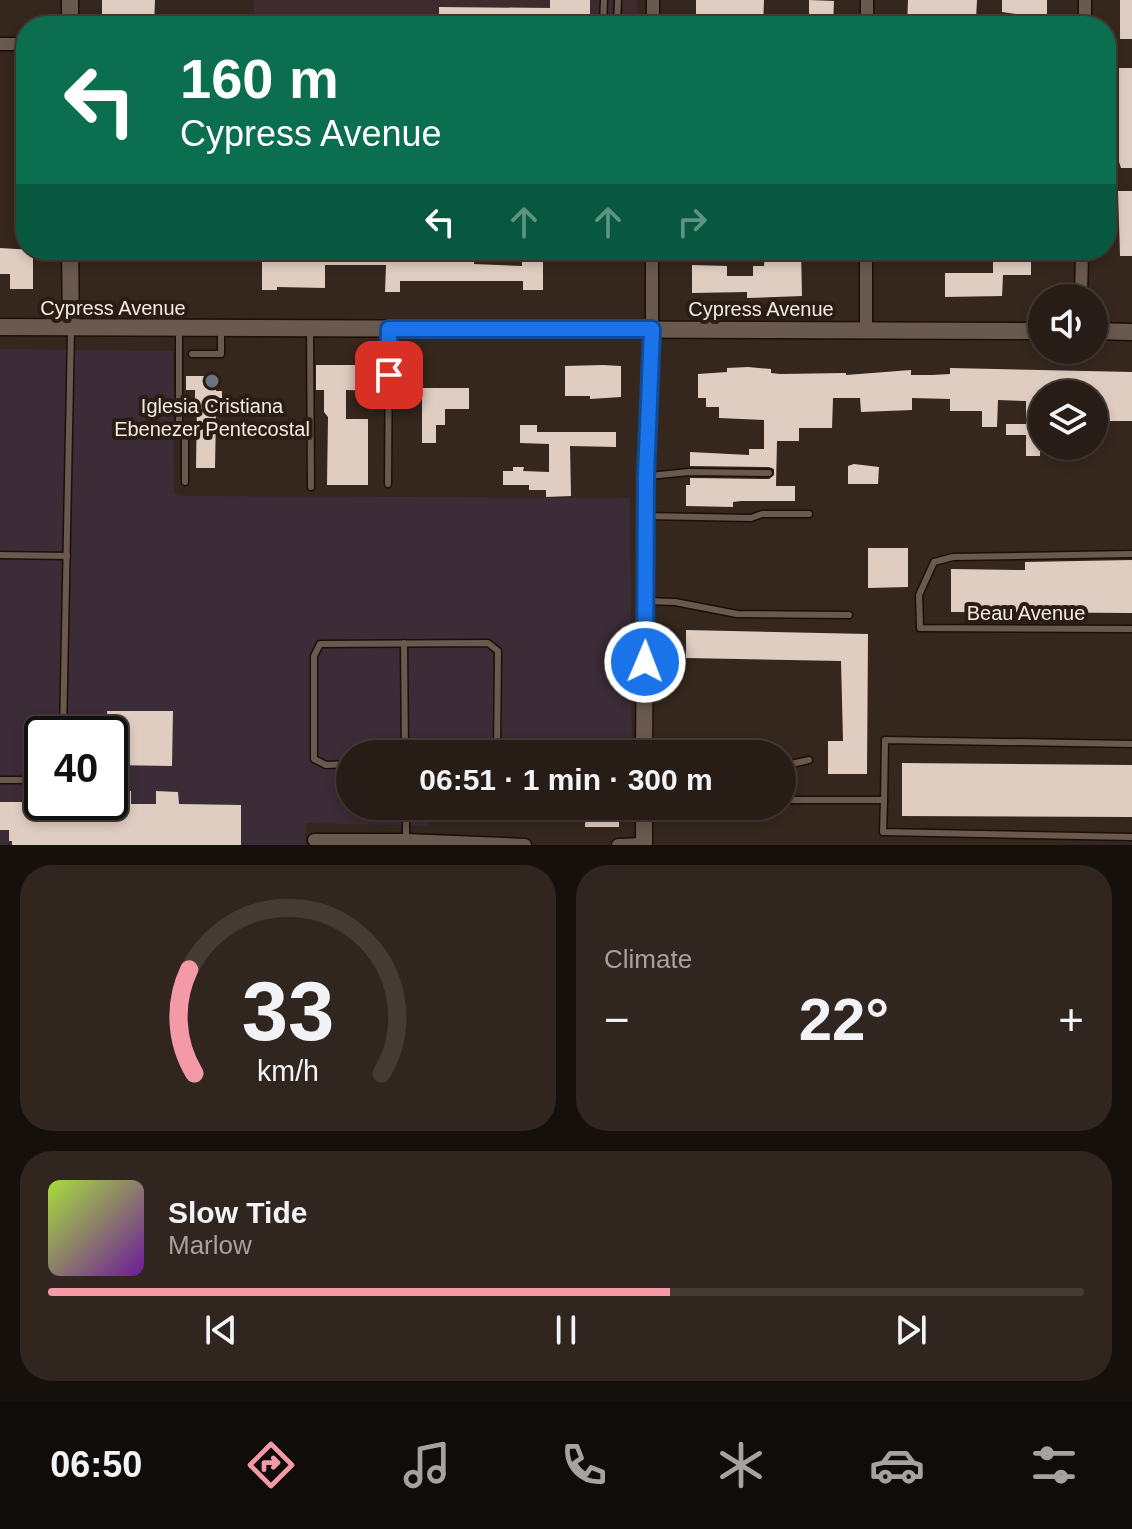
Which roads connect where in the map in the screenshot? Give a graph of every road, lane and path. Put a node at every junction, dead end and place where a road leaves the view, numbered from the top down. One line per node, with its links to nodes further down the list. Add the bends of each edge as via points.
1 (70, 260): 7 (street)
2 (652, 260): 12 (street)
3 (866, 260): 13 (street)
4 (1082, 260): 5 (street)
5 (1081, 284)
6 (0, 327): 7 (street, Cypress Avenue)
7 (71, 328): 8 (street, Cypress Avenue); 27 (lane)
8 (179, 328): 9 (street, Cypress Avenue); 20 (lane, via 179,432 185,439)
9 (221, 328): 10 (street, Cypress Avenue); 17 (lane, via 221,354)
10 (310, 328): 11 (street, Cypress Avenue); 22 (lane)
11 (389, 329): 12 (street, Cypress Avenue); 21 (lane)
12 (652, 329): 13 (street, Cypress Avenue); 19 (street)
13 (866, 329): 14 (street, Cypress Avenue)
14 (1028, 331)
15 (1108, 331): 16 (street)
16 (1132, 332)
17 (192, 354)
18 (769, 473): 19 (lane)
19 (646, 476): 24 (street)
20 (185, 482)
21 (388, 484)
22 (311, 487)
23 (809, 514): 24 (lane)
24 (646, 516): 28 (street)
25 (1132, 554): 30 (lane, Beau Avenue, via 953,557 934,562 919,595 920,628)
26 (0, 555): 27 (lane)
27 (67, 556): 32 (lane)
28 (645, 601): 29 (lane, via 737,614); 35 (street)
29 (849, 615)
30 (1132, 629)
31 (404, 643): 33 (lane); 34 (lane, via 488,643 498,651); 39 (lane, via 320,644 314,656 314,759)
32 (63, 716)
33 (405, 740)
34 (497, 740)
35 (644, 740)
36 (1132, 744): 43 (lane, via 885,740)
37 (809, 760): 38 (lane)
38 (796, 763)
39 (336, 765)
40 (0, 780): 41 (lane)
41 (24, 780)
42 (796, 800): 43 (lane)
43 (884, 800): 46 (lane, via 883,832)
44 (406, 820): 48 (lane)
45 (644, 820): 51 (street)
46 (1132, 837)
47 (314, 840): 48 (street)
48 (406, 840): 49 (street)
49 (525, 845)
50 (618, 845): 51 (street)
51 (644, 845)

